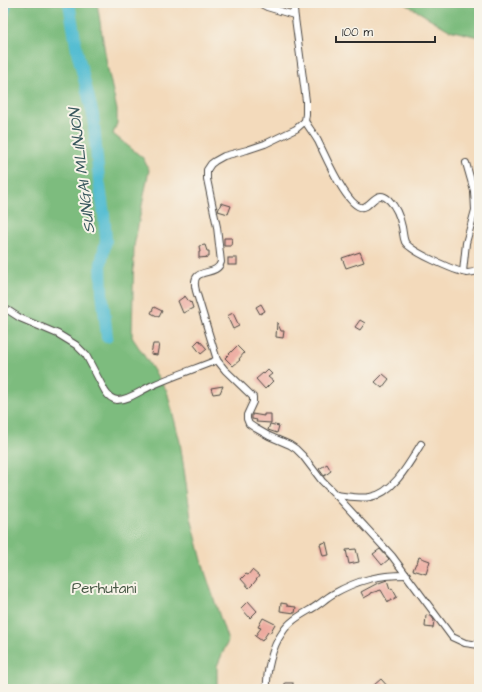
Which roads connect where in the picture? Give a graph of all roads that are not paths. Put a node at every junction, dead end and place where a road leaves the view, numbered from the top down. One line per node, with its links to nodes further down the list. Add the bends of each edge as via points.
1 (259, 3): 3 (street)
2 (293, 3): 3 (street)
3 (294, 15): 4 (street, via 306,101)
4 (305, 121): 7 (street, via 337,181 352,201 361,207 368,205 377,197 383,196 388,199 397,213 404,238 410,248); 9 (street, via 296,129 265,144 224,156 211,164 207,170 221,265 198,275 194,283)
5 (466, 163): 7 (street, via 476,201 466,243)
6 (479, 270): 7 (street)
7 (463, 272)
8 (3, 307): 9 (street, via 76,345 86,355 107,395 113,399 131,397 150,386)
9 (217, 360): 11 (street, via 253,397 247,415 249,424 296,449)
10 (421, 444): 11 (street, via 397,480 380,494 358,498)
11 (336, 495): 12 (street)
12 (407, 575): 13 (street, via 452,637 465,643); 14 (street, via 370,578 346,587 292,621 275,645 270,661)
13 (479, 645)
14 (267, 689)

